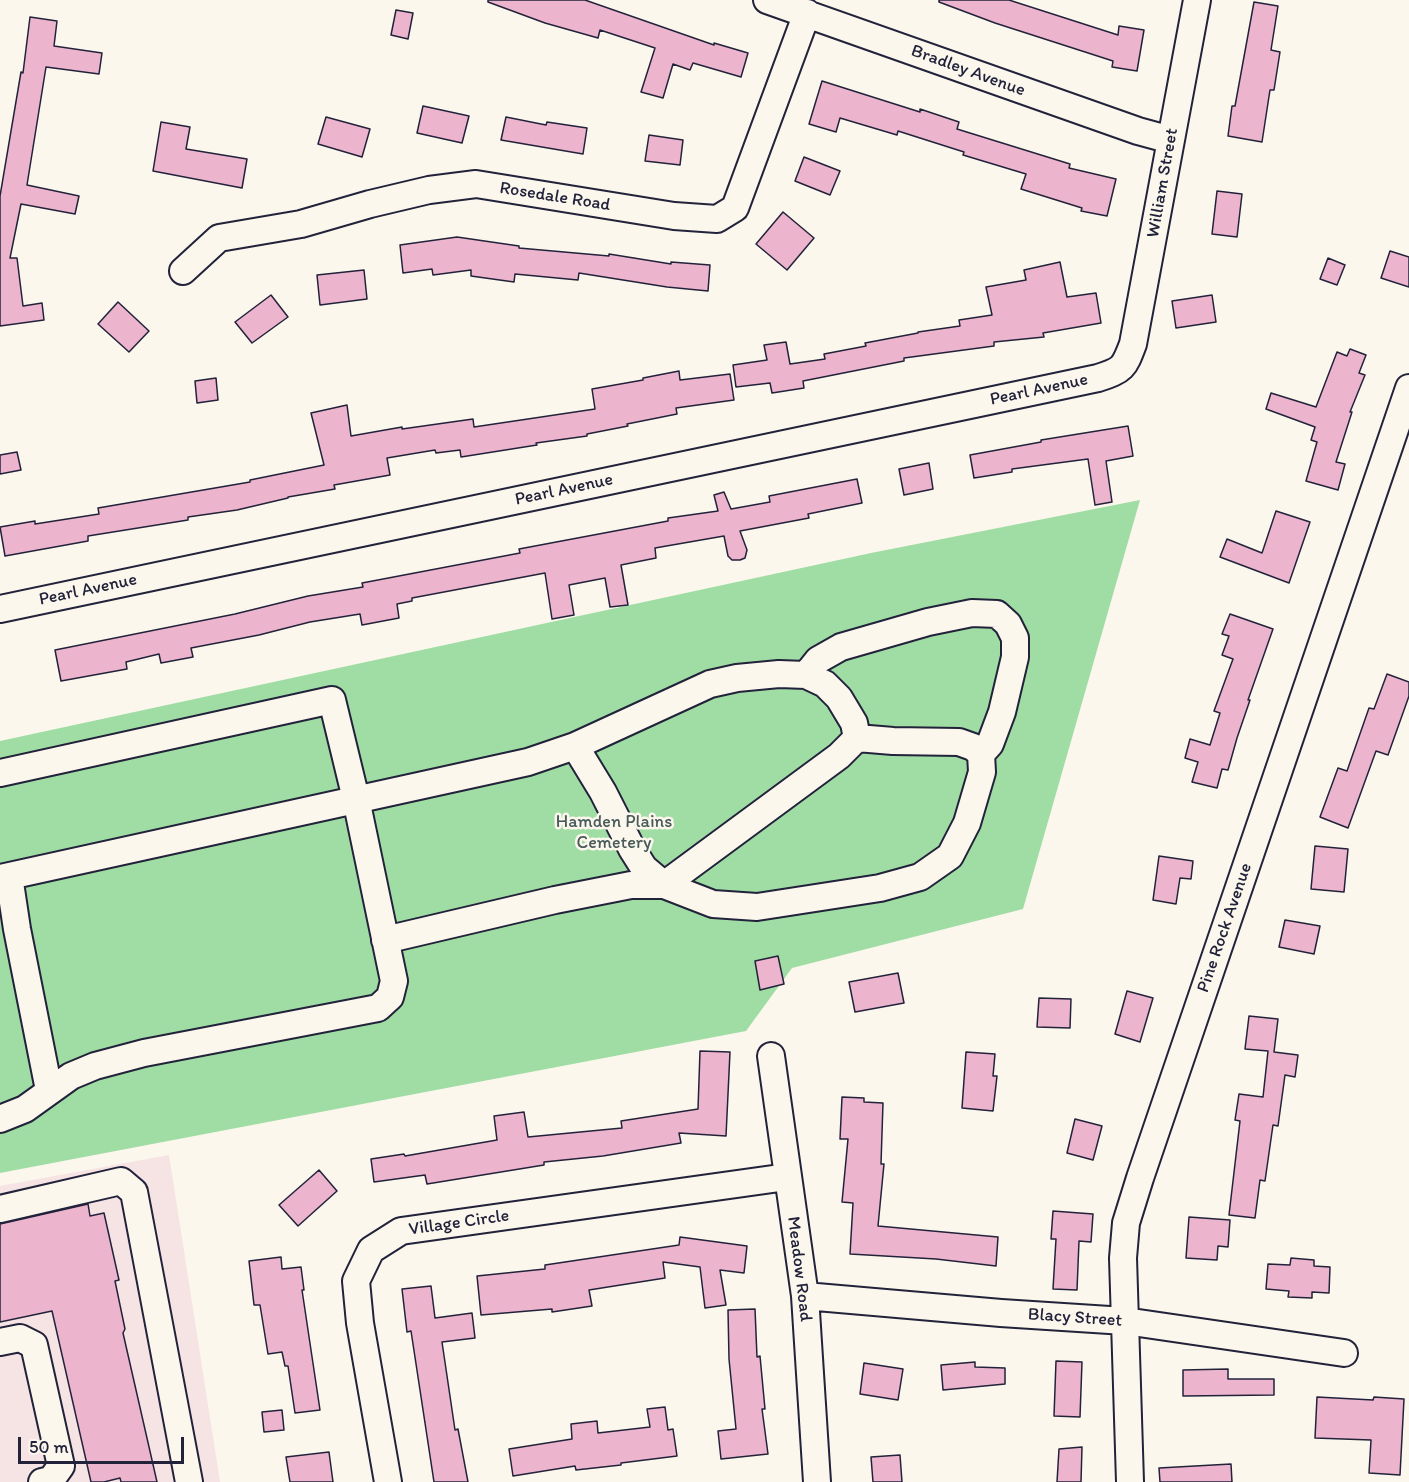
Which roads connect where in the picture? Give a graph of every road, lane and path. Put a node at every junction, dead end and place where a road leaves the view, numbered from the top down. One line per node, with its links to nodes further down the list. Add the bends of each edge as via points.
1 (767, 0): 3 (street, Bradley Avenue)
2 (1197, 0): 4 (street, William Street)
3 (807, 13): 4 (street, Bradley Avenue); 5 (street, Rosedale Road, via 735,208 717,219 674,216 476,184 429,190 301,224 219,238)
4 (1171, 140): 6 (street, William Street, via 1133,344)
5 (183, 271)
6 (1125, 365): 8 (street, Pearl Avenue, via 1086,381)
7 (1409, 388): 24 (street, Pine Rock Avenue, via 1126,1223)
8 (0, 609)
9 (806, 675): 10 (street, via 825,684 838,698 854,723); 11 (street, via 779,674 710,684); 12 (street, via 818,660 841,646 928,622 972,613 997,614 1015,638 1015,657 1002,712 990,744)
10 (857, 738): 12 (street, via 959,742); 16 (street, via 839,756)
11 (575, 746): 14 (street, via 528,762); 16 (street, via 644,868)
12 (981, 754): 16 (street, via 982,772 967,823 950,856 920,877 880,888 757,907 713,904)
13 (0, 773): 14 (street, via 332,700)
14 (356, 800): 15 (street); 17 (street)
15 (4, 877): 19 (street)
16 (664, 885): 17 (street, via 631,885 584,893)
17 (385, 940): 19 (street, via 394,981 390,998 378,1008 144,1053 95,1066)
18 (771, 1056): 21 (street, Meadow Road)
19 (49, 1090): 20 (street, via 25,1109)
20 (0, 1119)
21 (787, 1177): 23 (street, Meadow Road); 29 (street, Village Circle, via 401,1231 371,1250 356,1281)
22 (0, 1209): 28 (street, via 121,1181 134,1192)
23 (805, 1296): 24 (street, Blacy Street); 30 (street, Meadow Road)
24 (1125, 1321): 26 (street, Blacy Street); 31 (street, Pine Rock Avenue)
25 (0, 1342): 27 (street, via 20,1338 33,1345 61,1466 51,1480)
26 (1344, 1353)
27 (42, 1482)
28 (189, 1482)
29 (388, 1482)
30 (817, 1482)
31 (1130, 1482)

